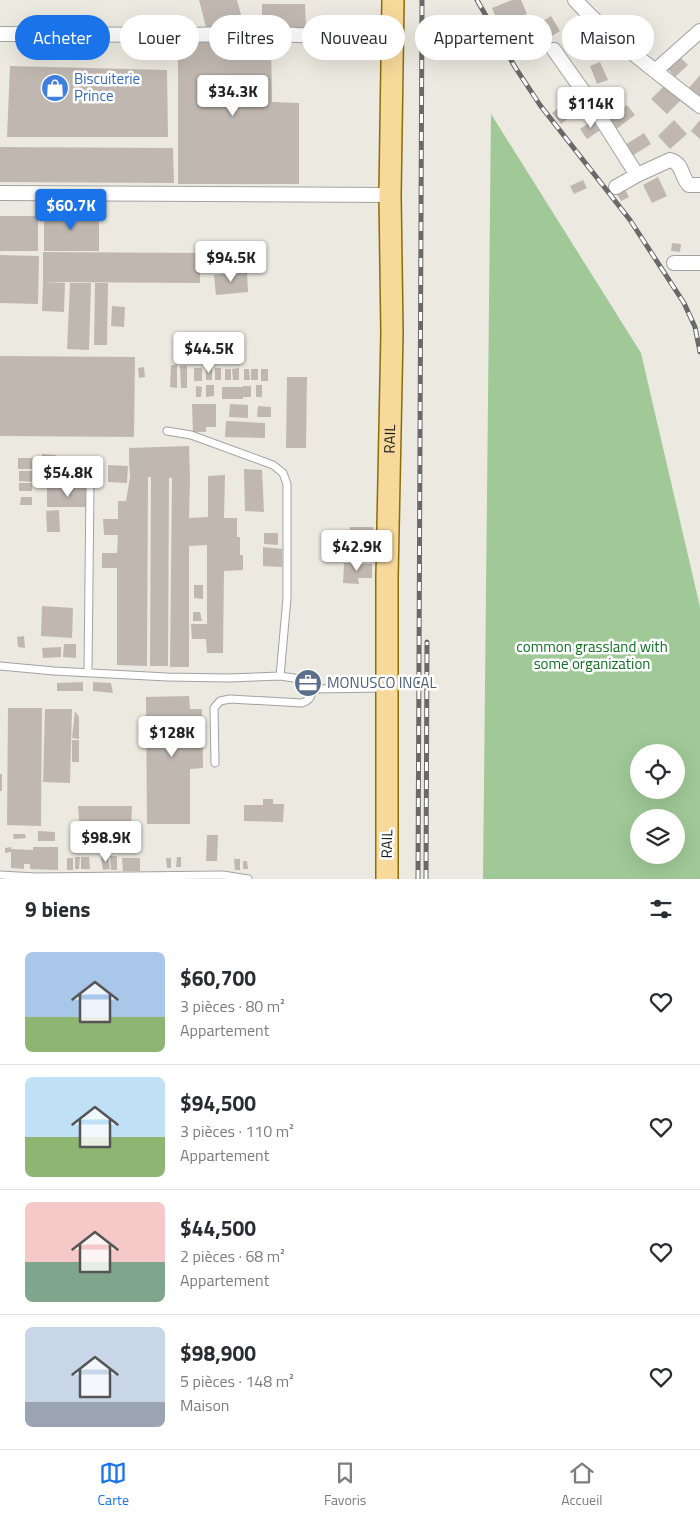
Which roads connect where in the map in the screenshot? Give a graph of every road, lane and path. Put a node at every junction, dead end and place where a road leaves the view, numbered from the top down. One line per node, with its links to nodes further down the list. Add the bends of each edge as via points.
1 (394, 0): 3 (main road, RAIL)
2 (575, 0): 9 (street)
3 (394, 15)
4 (700, 31): 9 (street)
5 (0, 34): 6 (street)
6 (302, 35)
7 (554, 50): 11 (street)
8 (393, 60): 15 (main road, RAIL)
9 (655, 71): 10 (street)
10 (700, 106)
11 (637, 175): 12 (street, via 670,160 679,166 685,182); 13 (street)
12 (700, 185)
13 (616, 187)
14 (0, 193): 15 (street)
15 (390, 195): 23 (main road, RAIL, via 392,333)
16 (674, 263): 17 (street)
17 (700, 263)
18 (168, 431): 22 (lane, via 191,435 273,465 283,473 287,484 287,598)
19 (90, 485): 21 (lane)
20 (0, 666): 21 (lane)
21 (88, 672): 22 (lane, via 167,677)
22 (280, 676): 24 (lane, via 302,679)
23 (388, 688): 24 (lane); 28 (main road, RAIL)
24 (313, 689): 25 (lane, via 309,701 302,703 220,701 214,708)
25 (215, 763)
26 (0, 874): 27 (lane)
27 (248, 879)
28 (387, 879)

